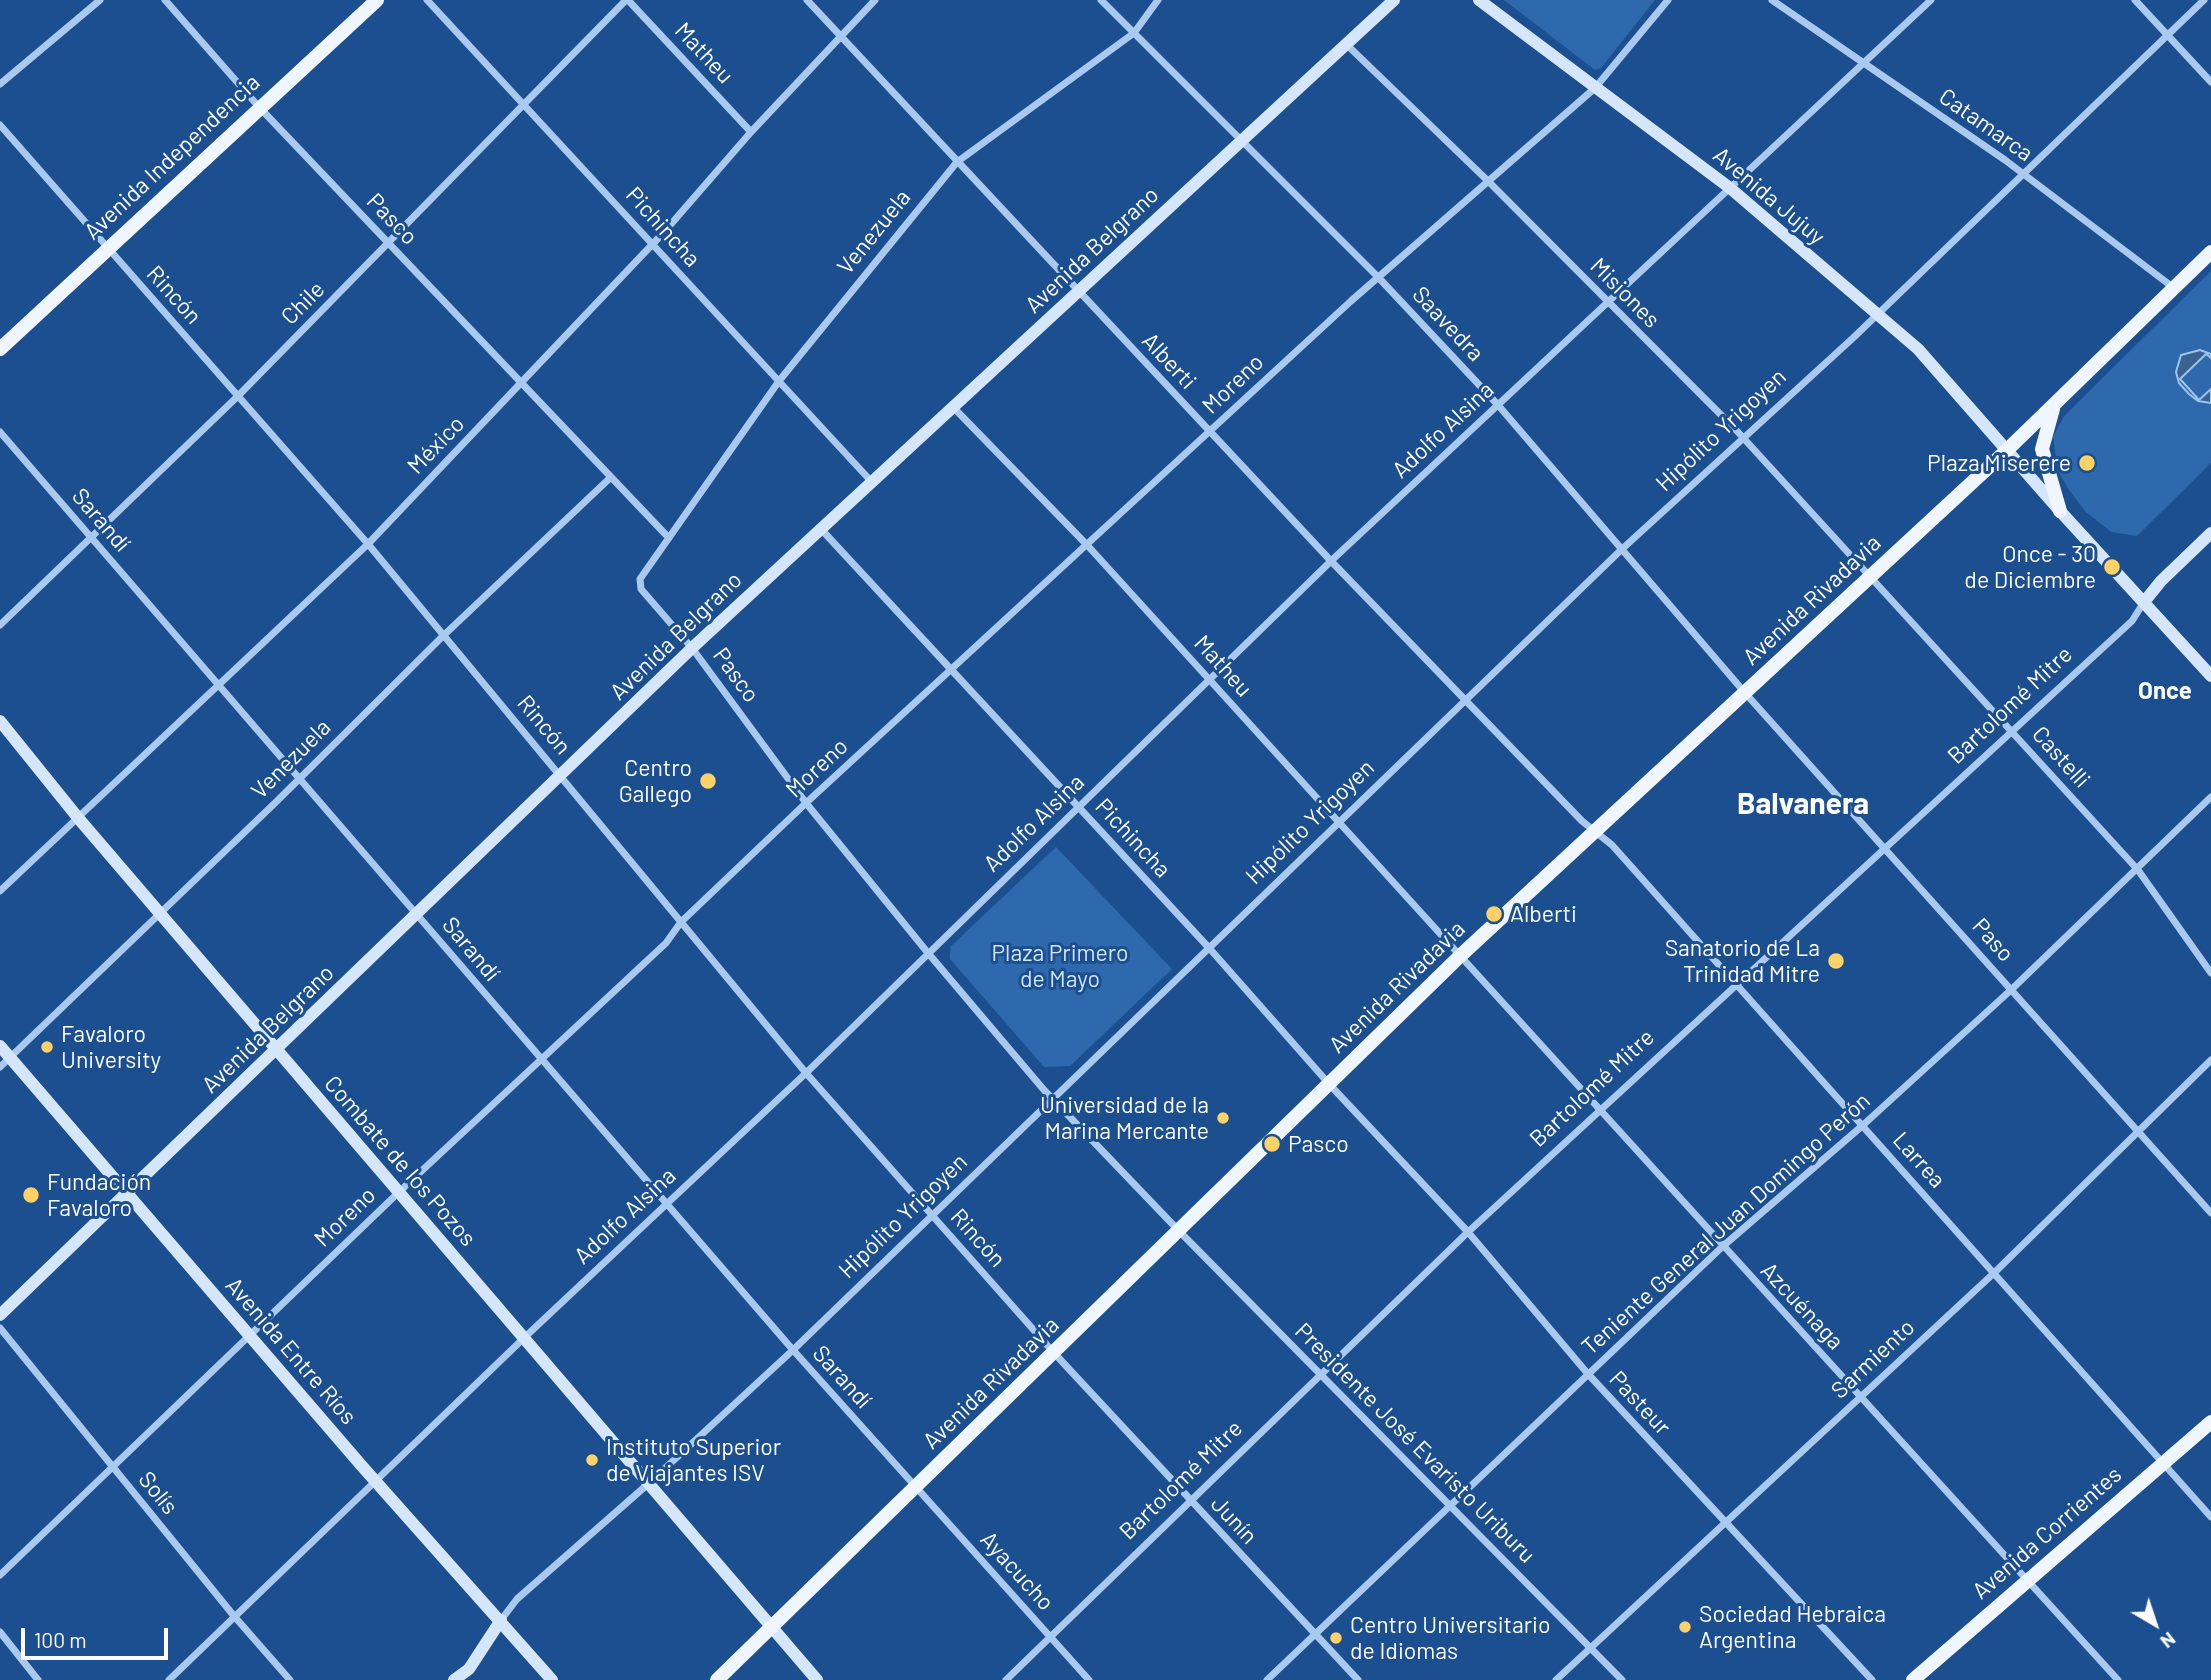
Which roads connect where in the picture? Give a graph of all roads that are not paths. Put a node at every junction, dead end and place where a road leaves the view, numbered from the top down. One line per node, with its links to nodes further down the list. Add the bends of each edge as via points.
1 (100, 0): 23 (street)
2 (165, 0): 26 (street, Pasco)
3 (377, 0): 26 (main road, Avenida Independencia)
4 (426, 0): 25 (street, Pichincha)
5 (627, 0): 25 (street, Chile); 28 (street, Matheu)
6 (807, 0): 19 (street, Alberti)
7 (875, 0): 19 (street, México)
8 (1101, 0): 17 (street, Saavedra)
9 (1158, 0): 17 (street, Venezuela)
10 (1394, 0): 20 (main road, Avenida Belgrano)
11 (1479, 0): 24 (main road, Avenida Jujuy)
12 (1668, 0): 24 (street, Moreno)
13 (1772, 0): 21 (street, Catamarca)
14 (1931, 0): 21 (street, Adolfo Alsina)
15 (2135, 0): 18 (street)
16 (2204, 0): 18 (street, Hipólito Yrigoyen)
17 (1134, 33): 29 (street, Saavedra); 30 (street, Venezuela)
18 (2168, 34): 22 (street); 31 (street, Hipólito Yrigoyen)
19 (841, 36): 28 (street, México); 30 (street, Alberti)
20 (1345, 44): 29 (main road, Avenida Belgrano); 32 (street, Misiones)
21 (1863, 63): 31 (street, Catamarca); 33 (street, Adolfo Alsina)
22 (2211, 82)
23 (0, 84)
24 (1595, 88): 32 (street, Moreno); 33 (main road, Avenida Jujuy)
25 (527, 105): 34 (street, Chile); 35 (street, Pichincha)
26 (259, 107): 34 (street, Pasco); 36 (main road, Avenida Independencia)
27 (0, 125): 36 (street, Rincón)
28 (751, 132): 35 (street, México)
29 (1241, 139): 38 (street, Saavedra); 40 (main road, Avenida Belgrano)
30 (957, 162): 40 (street, Alberti); 44 (street, Venezuela)
31 (2023, 174): 39 (street, Catamarca); 42 (street, Hipólito Yrigoyen)
32 (1488, 181): 38 (street, Moreno); 41 (street, Misiones)
33 (1730, 188): 41 (street, Adolfo Alsina); 42 (main road, Avenida Jujuy)
34 (389, 244): 45 (street, Pasco); 46 (street, Chile)
35 (653, 244): 44 (street, Pichincha); 45 (street, México)
36 (106, 248): 43 (main road, Avenida Independencia); 46 (street, Rincón)
37 (2211, 252): 39 (main road, Avenida Rivadavia)
38 (1378, 277): 48 (street, Saavedra); 51 (street, Moreno)
39 (2174, 288): 47 (main road, Avenida Rivadavia)
40 (1079, 292): 49 (main road, Avenida Belgrano); 51 (street, Alberti)
41 (1608, 303): 48 (street, Adolfo Alsina); 52 (street, Misiones)
42 (1878, 313): 52 (street, Hipólito Yrigoyen); 53 (main road, Avenida Jujuy, via 1939,369)
43 (0, 349)
44 (779, 381): 55 (street, Pichincha); 60 (street, Venezuela)
45 (520, 384): 54 (street, Pasco); 61 (street, México)
46 (238, 396): 59 (street, Chile); 61 (street, Rincón)
47 (2055, 404): 53 (main road, Avenida Rivadavia); 56 (main road, via 2042,449)
48 (1498, 405): 63 (street, Saavedra); 64 (street, Adolfo Alsina)
49 (953, 407): 55 (main road, Avenida Belgrano); 62 (street, Matheu)
50 (0, 432): 59 (street, Sarandí)
51 (1210, 433): 62 (street, Moreno); 64 (street, Alberti)
52 (1744, 439): 63 (street, Hipólito Yrigoyen); 65 (street, Misiones)
53 (2006, 452): 56 (main road, Avenida Jujuy); 65 (main road, Avenida Rivadavia)
54 (610, 478): 60 (street, Pasco); 68 (street, Venezuela)
55 (870, 480): 57 (main road, Avenida Belgrano)
56 (2060, 511): 66 (main road, Avenida Jujuy)
57 (820, 528): 69 (main road, Avenida Belgrano); 70 (street, Pichincha)
58 (2211, 533): 66 (main road, Bartolomé Mitre)
59 (91, 537): 67 (street, Chile); 73 (street, Sarandí)
60 (669, 538): 69 (street, Pasco, via 640,579 641,589)
61 (368, 544): 68 (street, Rincón); 73 (street, México)
62 (1088, 546): 70 (street, Moreno); 72 (street, Matheu)
63 (1621, 550): 74 (street, Saavedra); 75 (street, Hipólito Yrigoyen)
64 (1331, 561): 72 (street, Adolfo Alsina); 75 (street, Alberti)
65 (1871, 577): 74 (main road, Avenida Rivadavia); 77 (street, Castelli)
66 (2144, 602): 71 (main road, Avenida Jujuy); 77 (street, Bartolomé Mitre, via 2132,621)
67 (0, 625)
68 (443, 636): 78 (street, Rincón); 79 (street, Venezuela)
69 (692, 648): 78 (main road, Avenida Belgrano); 81 (street, Pasco)
70 (952, 671): 81 (street, Moreno); 82 (street, Pichincha)
71 (2211, 676)
72 (1209, 679): 82 (street, Adolfo Alsina); 84 (street, Matheu)
73 (217, 685): 79 (street, Sarandí); 83 (street, México)
74 (1746, 694): 85 (main road, Avenida Rivadavia); 86 (street, Paso)
75 (1465, 700): 84 (street, Hipólito Yrigoyen); 85 (street, Alberti)
76 (0, 721): 83 (main road, Combate de los Pozos)
77 (2012, 732): 86 (street, Bartolomé Mitre); 87 (street, Castelli)
78 (562, 775): 90 (main road, Avenida Belgrano); 91 (street, Rincón)
79 (298, 780): 89 (street, Venezuela); 90 (street, Sarandí)
80 (2211, 797): 87 (street, Teniente General Juan Domingo Perón)
81 (806, 803): 91 (street, Moreno); 93 (street, Pasco)
82 (1078, 807): 92 (street, Pichincha); 93 (street, Adolfo Alsina)
83 (79, 819): 88 (street, México); 89 (main road, Combate de los Pozos)
84 (1340, 823): 92 (street, Hipólito Yrigoyen); 94 (street, Matheu)
85 (1595, 832): 94 (main road, Avenida Rivadavia); 96 (street, Larrea, via 1612,845)
86 (1885, 848): 96 (street, Bartolomé Mitre); 97 (street, Paso)
87 (2138, 870): 95 (street, Castelli); 97 (street, Teniente General Juan Domingo Perón)
88 (0, 891)
89 (158, 912): 99 (main road, Combate de los Pozos); 100 (street, Venezuela)
90 (417, 915): 99 (main road, Avenida Belgrano); 102 (street, Sarandí)
91 (681, 922): 102 (street, Moreno, via 666,943); 104 (street, Rincón)
92 (1210, 949): 105 (street, Pichincha); 106 (street, Hipólito Yrigoyen)
93 (928, 953): 104 (street, Adolfo Alsina); 106 (street, Pasco)
94 (1460, 956): 105 (main road, Avenida Rivadavia); 107 (street, Azcuénaga)
95 (2211, 973)
96 (1736, 985): 107 (street, Bartolomé Mitre); 108 (street, Larrea)
97 (2012, 989): 108 (street, Teniente General Juan Domingo Perón); 109 (street, Paso)
98 (0, 1046): 100 (main road, Avenida Entre Ríos)
99 (276, 1050): 110 (main road, Combate de los Pozos); 111 (main road, Avenida Belgrano)
100 (10, 1058): 103 (street, Venezuela); 111 (main road, Avenida Entre Ríos)
101 (2211, 1060): 109 (street, Sarmiento)
102 (541, 1061): 110 (street, Moreno); 112 (street, Sarandí)
103 (0, 1067)
104 (806, 1073): 112 (street, Adolfo Alsina); 114 (street, Rincón)
105 (1330, 1085): 115 (main road, Avenida Rivadavia); 116 (street, Pasteur)
106 (1055, 1099): 114 (street, Hipólito Yrigoyen); 115 (street, Pasco)
107 (1600, 1108): 116 (street, Bartolomé Mitre); 117 (street, Azcuénaga)
108 (1862, 1126): 117 (street, Teniente General Juan Domingo Perón); 118 (street, Larrea)
109 (2137, 1130): 113 (street, Paso); 118 (street, Sarmiento)
110 (399, 1192): 121 (street, Moreno); 122 (main road, Combate de los Pozos)
111 (128, 1193): 119 (main road, Avenida Belgrano); 121 (main road, Avenida Entre Ríos)
112 (666, 1204): 122 (street, Adolfo Alsina); 123 (street, Sarandí)
113 (2211, 1213)
114 (933, 1216): 123 (street, Hipólito Yrigoyen); 124 (street, Rincón)
115 (1180, 1232): 124 (main road, Avenida Rivadavia); 125 (street, Presidente José Evaristo Uriburu)
116 (1468, 1232): 125 (street, Bartolomé Mitre); 126 (street, Pasteur)
117 (1722, 1247): 126 (street, Teniente General Juan Domingo Perón); 127 (street, Azcuénaga)
118 (1993, 1273): 127 (street, Sarmiento); 129 (street, Larrea)
119 (0, 1315)
120 (0, 1328): 130 (street, Solís)
121 (251, 1336): 130 (street, Moreno); 131 (main road, Avenida Entre Ríos)
122 (525, 1337): 131 (street, Adolfo Alsina); 132 (main road, Combate de los Pozos)
123 (793, 1350): 132 (street, Hipólito Yrigoyen); 133 (street, Sarandí)
124 (1055, 1354): 133 (main road, Avenida Rivadavia); 134 (street, Junín)
125 (1320, 1374): 134 (street, Bartolomé Mitre); 135 (street, Presidente José Evaristo Uriburu)
126 (1588, 1374): 135 (street, Teniente General Juan Domingo Perón); 137 (street, Pasteur)
127 (1860, 1397): 137 (street, Sarmiento); 139 (street, Azcuénaga)
128 (2211, 1422): 129 (main road, Avenida Corrientes)
129 (2163, 1463): 136 (street, Larrea); 139 (main road, Avenida Corrientes)
130 (114, 1468): 138 (street, Moreno); 140 (street, Solís)
131 (375, 1481): 140 (street, Adolfo Alsina); 141 (main road, Avenida Entre Ríos)
132 (648, 1484): 141 (street, Hipólito Yrigoyen, via 517,1599); 142 (main road, Combate de los Pozos)
133 (917, 1488): 142 (main road, Avenida Rivadavia); 145 (street, Ayacucho)
134 (1190, 1500): 144 (street, Junín); 145 (street, Bartolomé Mitre)
135 (1450, 1504): 144 (street, Teniente General Juan Domingo Perón); 146 (street, Presidente José Evaristo Uriburu)
136 (2211, 1517)
137 (1725, 1524): 146 (street, Sarmiento); 160 (street, Pasteur)
138 (0, 1575)
139 (2028, 1578): 161 (main road, Avenida Corrientes); 162 (street, Azcuénaga)
140 (234, 1616): 148 (street, Adolfo Alsina); 149 (street, Solís)
141 (501, 1620): 150 (main road, Hipólito Yrigoyen, via 469,1668); 151 (main road, Avenida Entre Ríos)
142 (771, 1628): 152 (main road, Avenida Rivadavia); 153 (main road, Combate de los Pozos)
143 (0, 1632): 147 (street)
144 (1315, 1634): 156 (street, Teniente General Juan Domingo Perón); 157 (street, Junín)
145 (1050, 1637): 154 (street, Bartolomé Mitre); 155 (street, Ayacucho)
146 (1590, 1649): 158 (street, Sarmiento); 159 (street, Presidente José Evaristo Uriburu)
147 (38, 1680)
148 (169, 1680)
149 (290, 1680)
150 (454, 1680)
151 (552, 1680)
152 (717, 1680)
153 (817, 1680)
154 (1006, 1680)
155 (1089, 1680)
156 (1267, 1680)
157 (1358, 1680)
158 (1556, 1680)
159 (1622, 1680)
160 (1871, 1680)
161 (1913, 1680)
162 (2118, 1680)

